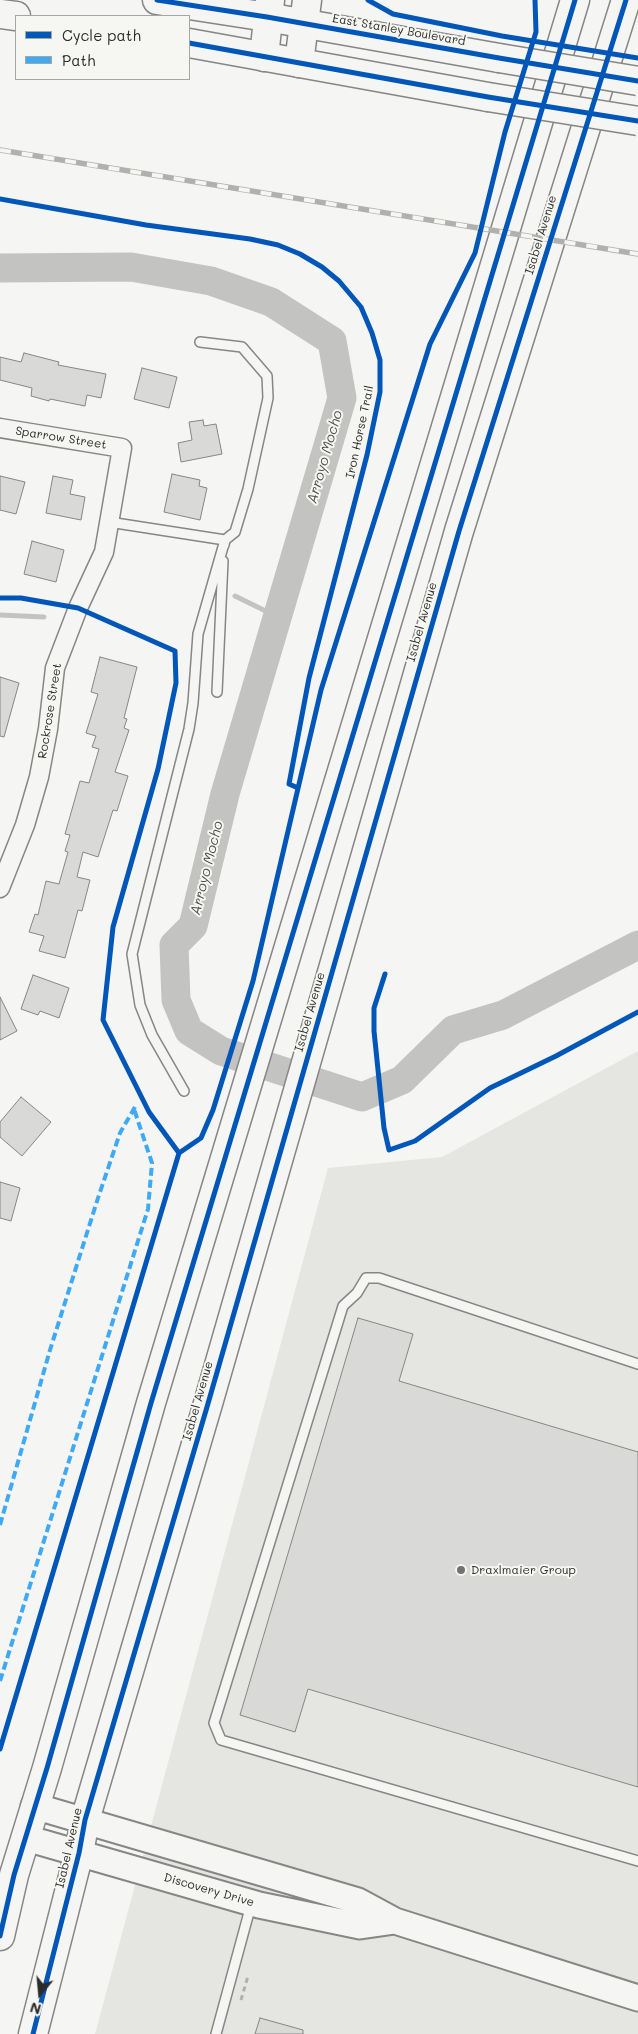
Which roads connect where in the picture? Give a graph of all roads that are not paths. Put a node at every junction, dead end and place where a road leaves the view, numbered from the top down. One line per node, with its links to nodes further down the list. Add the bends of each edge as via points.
1 (157, 0): 4 (main road, East Stanley Boulevard)
2 (575, 0): 22 (main road, via 151,1403)
3 (626, 0): 23 (main road, Isabel Avenue, via 459,531)
4 (269, 8): 5 (main road, East Stanley Boulevard); 9 (main road)
5 (305, 12): 10 (main road); 11 (main road, East Stanley Boulevard, bridge, via 499,58)
6 (0, 14): 7 (main road)
7 (15, 16)
8 (190, 44): 9 (main road)
9 (264, 57): 10 (main road)
10 (299, 63): 12 (main road, bridge)
11 (638, 81)
12 (638, 121)
13 (200, 342): 17 (lane, via 242,347 268,376 268,398 248,489 235,532)
14 (0, 428): 15 (street, Sparrow Street)
15 (122, 448): 16 (street, Rockrose Street)
16 (109, 522): 17 (lane); 19 (street, Rockrose Street, via 104,552 54,668 39,776 25,825)
17 (225, 540): 18 (lane); 20 (lane, via 198,634 189,729 132,954 140,1004 152,1035)
18 (217, 692)
19 (0, 888)
20 (184, 1091)
21 (638, 1364): 26 (lane, via 379,1278 366,1278 357,1293 343,1306 214,1723 221,1740)
22 (34, 1806): 23 (street, Discovery Drive); 24 (main road)
23 (85, 1820): 25 (main road, Isabel Avenue); 28 (street, Discovery Drive, via 358,1901)
24 (26, 1838): 25 (street, Discovery Drive); 29 (main road)
25 (79, 1853): 27 (street, Discovery Drive); 31 (main road, Isabel Avenue)
26 (638, 1861)
27 (251, 1903): 28 (street, Discovery Drive, via 360,1926); 32 (lane)
28 (395, 1921): 30 (street, Discovery Drive)
29 (0, 1936)
30 (638, 1998)
31 (33, 2034)
32 (216, 2034)

